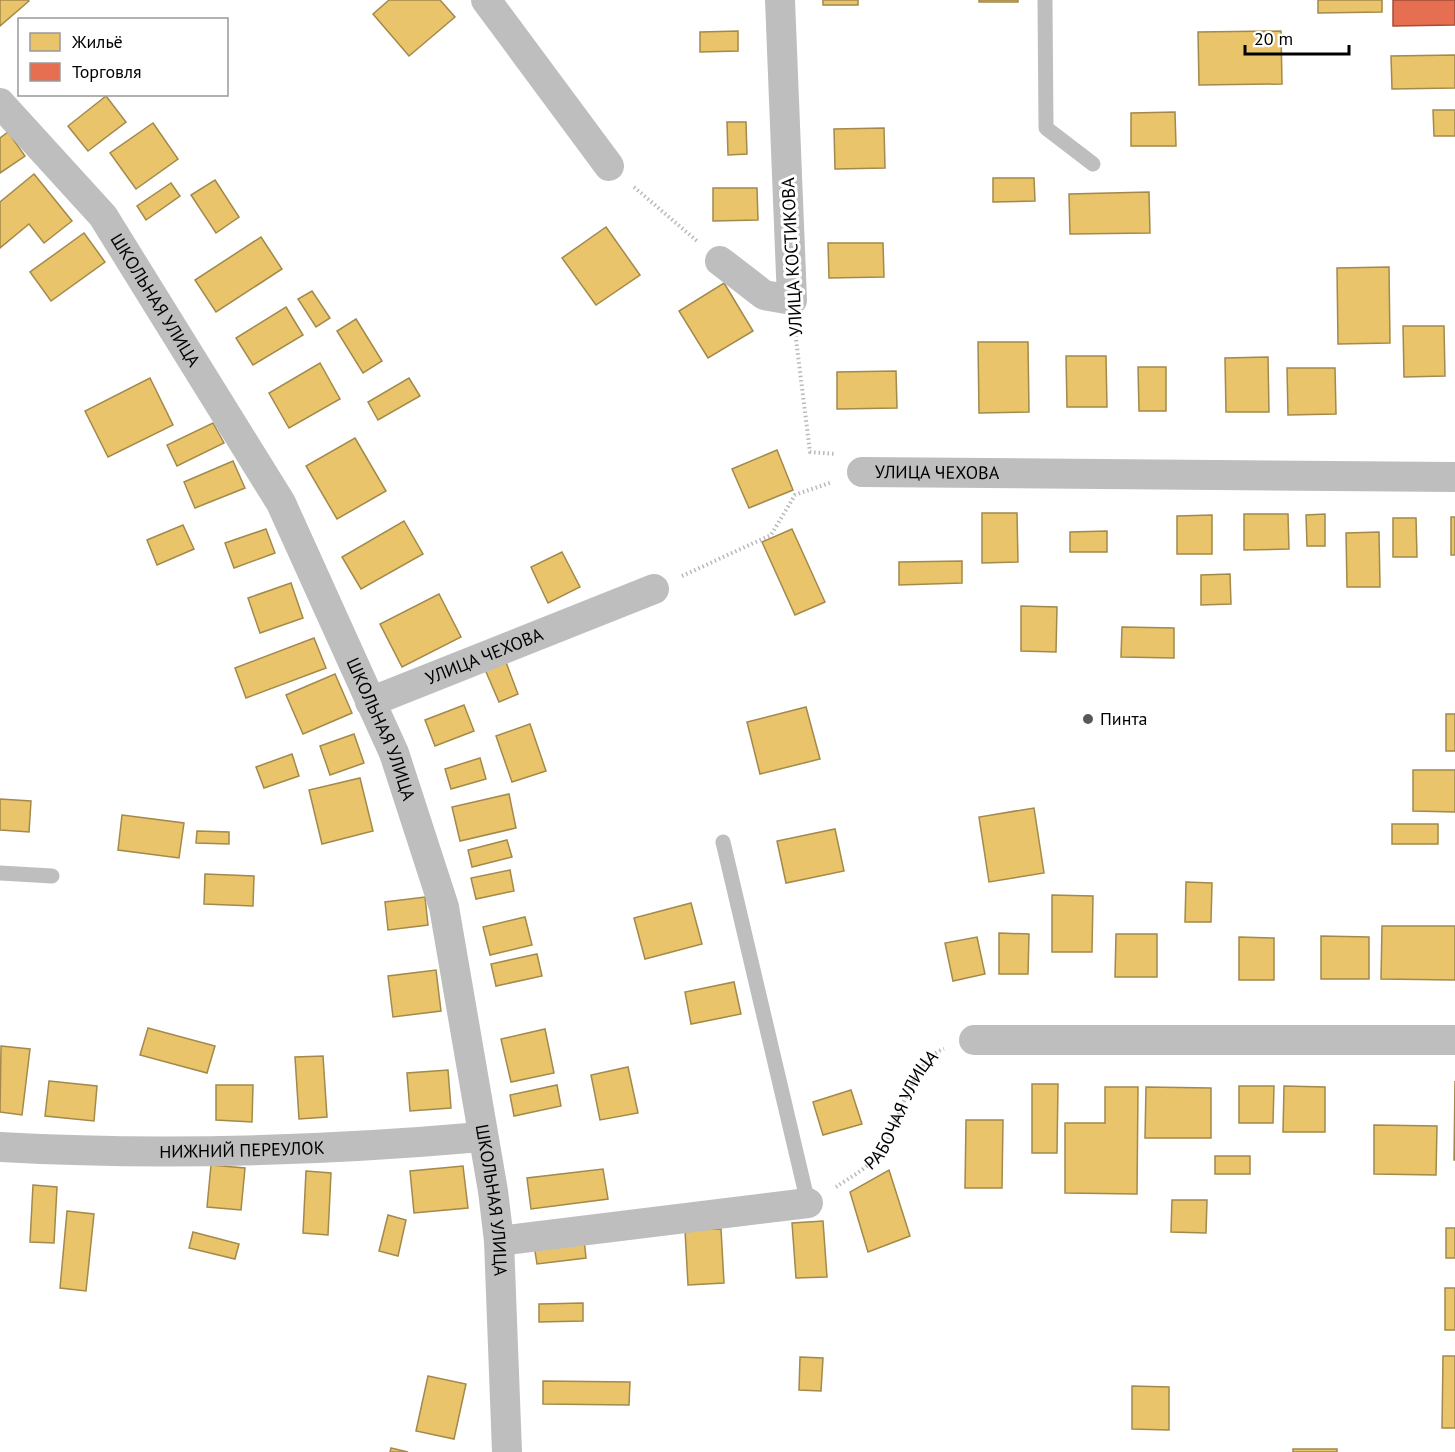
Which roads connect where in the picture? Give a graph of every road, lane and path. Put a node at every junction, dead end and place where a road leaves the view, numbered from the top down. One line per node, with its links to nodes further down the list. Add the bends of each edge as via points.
1 (486, 0): 6 (street)
2 (780, 0): 8 (street, УЛИЦА КОСТИКОВА)
3 (1045, 0): 5 (lane, via 1046,128)
4 (0, 103): 12 (street, ШКОЛЬНАЯ УЛИЦА, via 103,216 281,503)
5 (1093, 164)
6 (609, 166): 7 (path)
7 (720, 261): 8 (street, via 764,295)
8 (792, 300): 9 (path, УЛИЦА КОСТИКОВА, via 810,452 852,455)
9 (862, 472): 10 (street, УЛИЦА ЧЕХОВА); 11 (path, УЛИЦА ЧЕХОВА, via 795,495 771,535)
10 (1455, 477)
11 (654, 589): 12 (street, УЛИЦА ЧЕХОВА)
12 (370, 702): 18 (street, ШКОЛЬНАЯ УЛИЦА, via 394,753 444,907)
13 (723, 842): 20 (lane)
14 (0, 873): 15 (lane)
15 (52, 876)
16 (974, 1040): 17 (street); 20 (path, РАБОЧАЯ УЛИЦА, via 936,1051 920,1071 879,1154)
17 (1455, 1040)
18 (481, 1137): 19 (street, НИЖНИЙ ПЕРЕУЛОК, via 272,1150); 21 (street, ШКОЛЬНАЯ УЛИЦА)
19 (0, 1147)
20 (808, 1203): 21 (street)
21 (499, 1241): 22 (street, ШКОЛЬНАЯ УЛИЦА)
22 (507, 1452)

